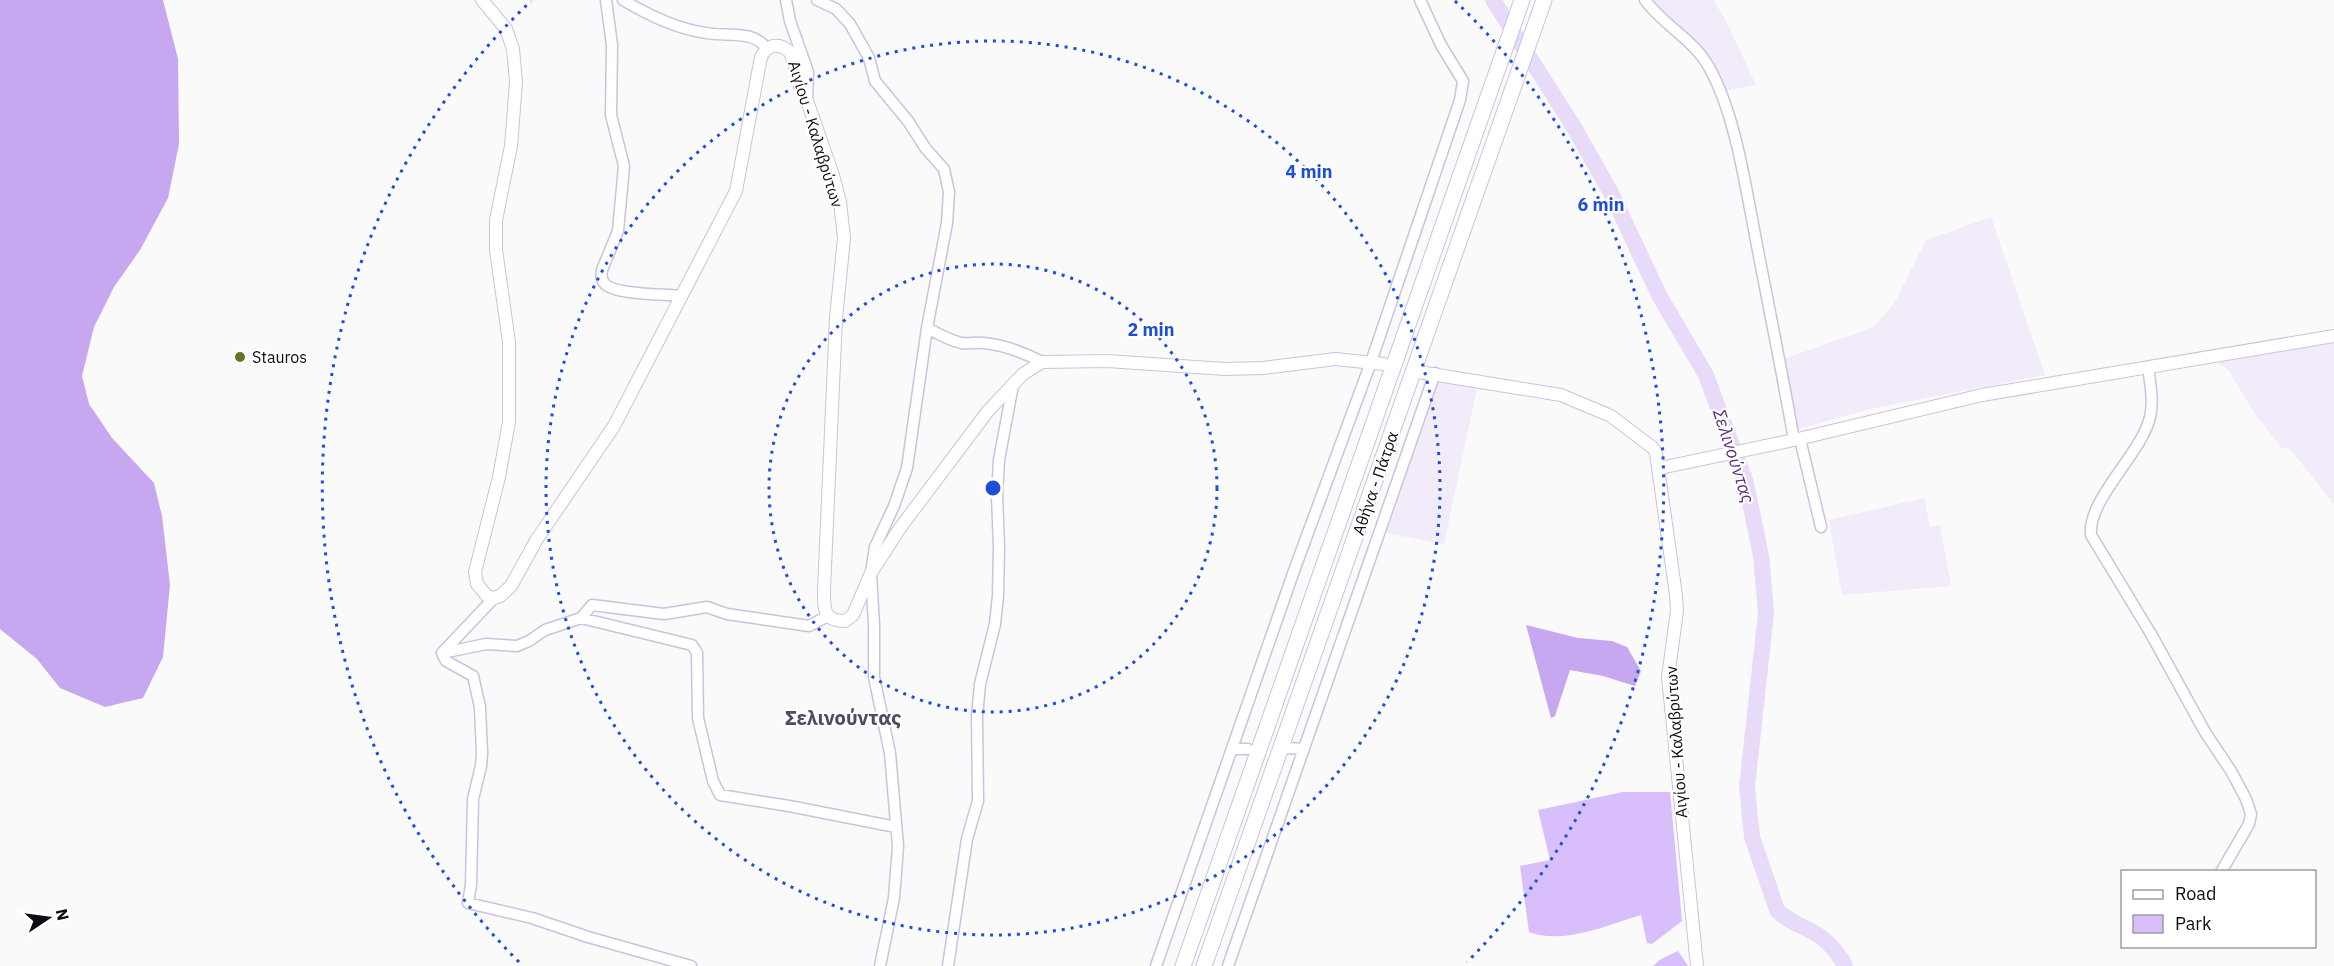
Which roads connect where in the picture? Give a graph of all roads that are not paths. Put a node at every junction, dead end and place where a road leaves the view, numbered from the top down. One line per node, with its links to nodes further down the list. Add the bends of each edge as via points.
1 (482, 0): 27 (main road, via 506,29 513,49 516,82 511,146 496,220 496,250 509,342 509,422 475,572 481,591)
2 (606, 0): 13 (street, via 612,45 611,115 624,166 618,231 602,276 605,284 616,290)
3 (622, 0): 11 (street, via 682,28 752,37)
4 (786, 0): 12 (street, via 808,72)
5 (817, 0): 10 (street)
6 (1420, 0): 17 (street, via 1463,81 1462,92)
7 (1522, 0): 41 (highway, Αθήνα - Πάτρα)
8 (1544, 0): 42 (highway, Αθήνα - Πάτρα)
9 (1645, 0): 23 (street, via 1703,58 1724,101 1748,198)
10 (829, 2): 14 (street, via 850,24 869,58 875,81 940,162 948,178 947,223)
11 (767, 49): 12 (main road, Αιγίου - Καλαβρύτων, via 780,45 790,52); 13 (main road, Αιγίου - Καλαβρύτων, via 761,57 736,191)
12 (807, 104): 28 (main road, Αιγίου - Καλαβρύτων, via 840,202 844,238 832,396 824,590)
13 (681, 296): 27 (main road, Αιγίου - Καλαβρύτων, via 603,443 537,539 511,586)
14 (927, 328): 16 (street, via 961,343 998,346); 26 (street, via 907,468 875,547)
15 (2334, 336): 19 (main road)
16 (1042, 362): 17 (main road, via 1107,361 1225,369 1335,359); 22 (main road)
17 (1371, 362): 18 (main road); 32 (street)
18 (1384, 364)
19 (2148, 367): 23 (main road, via 1982,395); 36 (street, via 2152,404 2149,422 2104,496 2092,521 2091,535 2246,799 2251,814 2249,824)
20 (1419, 372): 21 (main road, Αιγίου - Καλαβρύτων)
21 (1435, 373): 24 (main road, Αιγίου - Καλαβρύτων, via 1561,395 1592,407 1611,416 1653,448); 34 (street)
22 (1012, 385): 26 (main road, via 900,528); 39 (street, via 999,460 998,596 977,716 978,801 967,839)
23 (1797, 440): 24 (main road); 25 (street)
24 (1660, 468): 44 (main road, Αιγίου - Καλαβρύτων, via 1677,603 1668,677)
25 (1821, 527)
26 (871, 573): 28 (main road, via 853,615 845,621); 35 (street, via 874,677 890,753)
27 (494, 598): 30 (street)
28 (828, 616): 29 (street, via 809,626 727,614 707,607 664,614 592,605)
29 (581, 618): 30 (street, via 546,630 517,646 486,645); 35 (street, via 695,648 698,718 720,795)
30 (442, 653): 37 (street, via 446,661 473,676 480,707 482,760 473,799 468,903)
31 (1286, 748): 34 (street)
32 (1232, 749): 33 (street); 40 (street)
33 (1248, 749)
34 (1304, 749): 43 (street)
35 (896, 827): 38 (street, via 894,897)
36 (2222, 870)
37 (692, 966)
38 (880, 966)
39 (948, 966)
40 (1156, 966)
41 (1183, 966)
42 (1204, 966)
43 (1228, 966)
44 (1697, 966)

